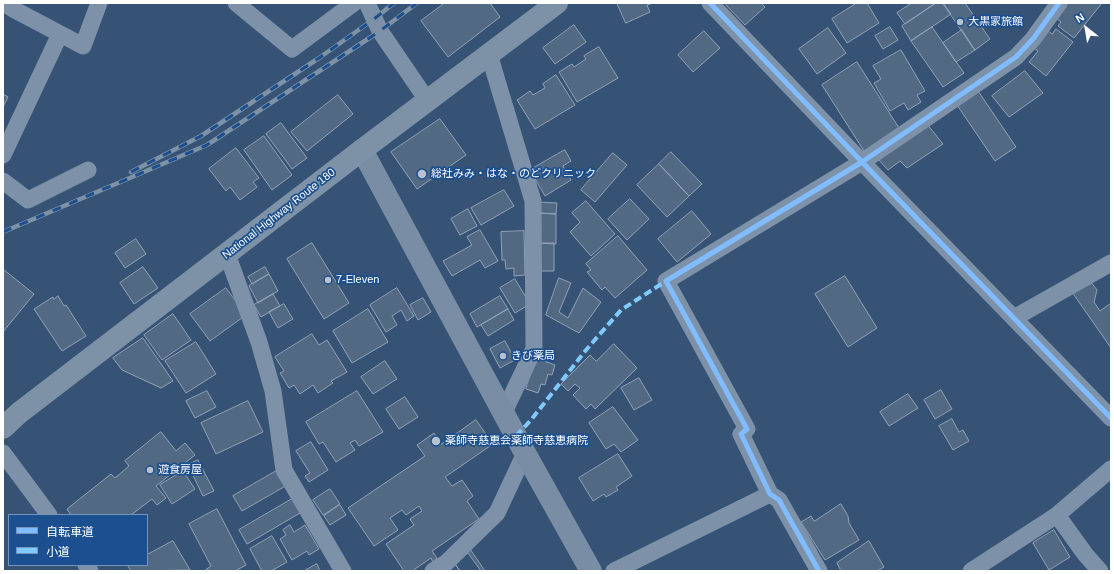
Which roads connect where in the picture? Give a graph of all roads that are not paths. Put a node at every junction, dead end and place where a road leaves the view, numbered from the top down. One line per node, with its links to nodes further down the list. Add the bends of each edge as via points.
1 (4, 3): 9 (street)
2 (98, 3): 9 (street, via 83,46)
3 (236, 3): 4 (street, via 292,49)
4 (354, 3)
5 (367, 3): 11 (street, via 380,31)
6 (556, 3): 10 (highway, National Highway Route 180)
7 (710, 3): 14 (street)
8 (1059, 3): 14 (street, via 1033,39 1016,57)
9 (60, 34): 13 (street)
10 (489, 54): 11 (highway, National Highway Route 180); 20 (street, via 533,201 534,349)
11 (427, 100): 12 (highway, National Highway Route 180)
12 (362, 150): 17 (highway, National Highway Route 180); 20 (street)
13 (3, 155)
14 (862, 162): 19 (street); 26 (street, via 666,281 747,429 740,434)
15 (88, 170): 16 (street, via 28,200)
16 (3, 181)
17 (227, 254): 22 (highway, National Highway Route 180, via 19,413); 29 (street, via 259,342 273,391 284,470)
18 (1111, 263): 19 (street)
19 (1014, 318): 21 (street)
20 (504, 412): 24 (street)
21 (1111, 418)
22 (3, 428)
23 (3, 453): 27 (street)
24 (525, 453): 30 (street, via 497,513 446,563); 31 (street)
25 (1111, 469): 28 (street)
26 (770, 494): 32 (street); 33 (street, via 779,500)
27 (48, 514)
28 (1057, 515): 34 (street); 35 (street, via 1084,554)
29 (343, 571)
30 (433, 571)
31 (591, 571)
32 (614, 571)
33 (819, 571)
34 (971, 571)
35 (1100, 571)

